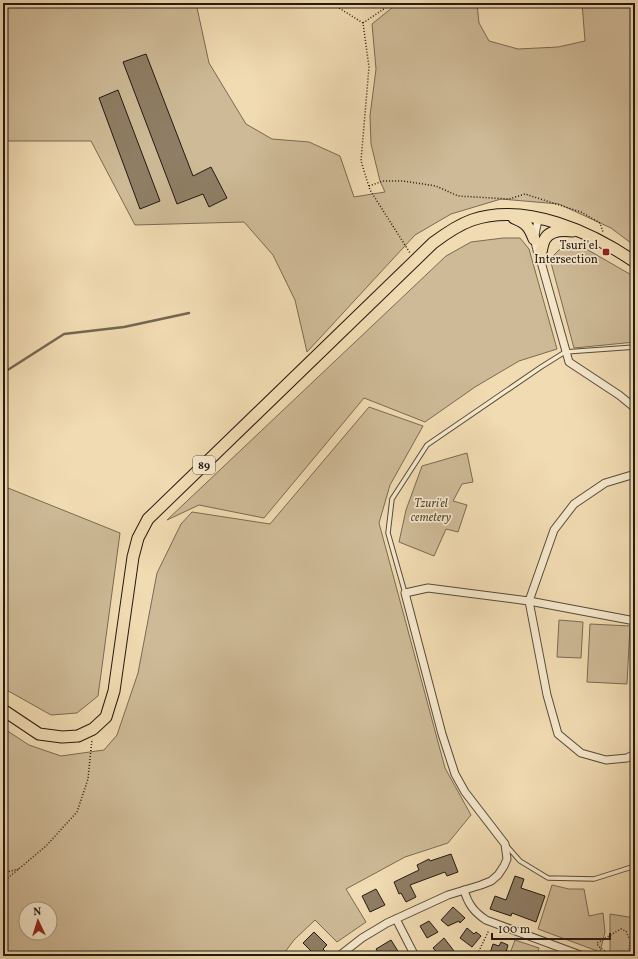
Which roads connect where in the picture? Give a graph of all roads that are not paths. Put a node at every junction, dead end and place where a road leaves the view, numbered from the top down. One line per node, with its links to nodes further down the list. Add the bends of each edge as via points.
1 (506, 215): 2 (highway, 89); 4 (highway, via 524,222); 14 (highway, 89, via 472,220 450,230 433,243 148,519 138,538 133,558 114,691 106,717 93,730 78,736 39,734)
2 (538, 218): 3 (highway, 89); 4 (street); 5 (street)
3 (583, 233): 5 (highway, via 564,230 555,232 545,238); 6 (highway, 89)
4 (534, 239): 5 (street)
5 (541, 257): 8 (street)
6 (635, 262)
7 (635, 347): 8 (lane)
8 (565, 352): 9 (street, via 569,362); 11 (lane, via 427,445 392,499 388,533)
9 (635, 408)
10 (635, 474): 12 (street, via 605,483 574,504 554,530)
11 (404, 593): 12 (street, via 428,588); 16 (street, via 455,774 464,792)
12 (529, 601): 13 (street); 15 (street, via 546,695 558,734 581,753 606,760 627,758)
13 (635, 621)
14 (3, 710)
15 (635, 754)
16 (505, 844): 17 (lane, via 520,861 548,878 594,879); 18 (street, via 507,859 498,874 490,881)
17 (635, 866)
18 (464, 890): 19 (street); 20 (street, via 474,911 486,920)
19 (396, 919): 21 (street, via 368,934); 22 (street)
20 (579, 955)
21 (339, 956)
22 (415, 956)

